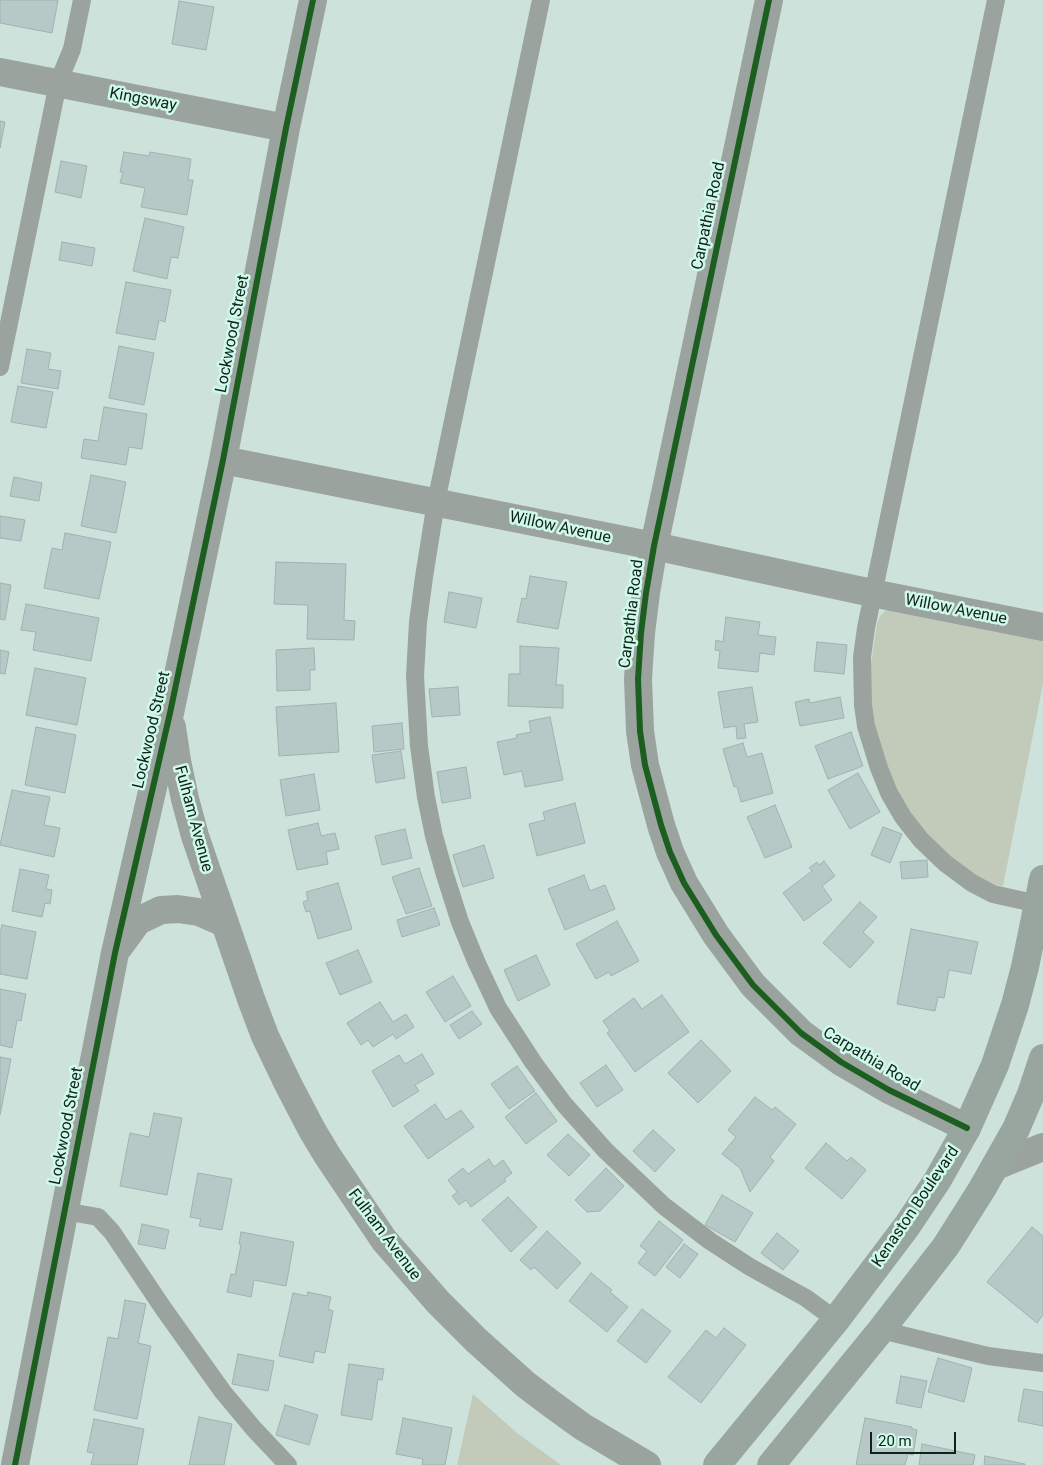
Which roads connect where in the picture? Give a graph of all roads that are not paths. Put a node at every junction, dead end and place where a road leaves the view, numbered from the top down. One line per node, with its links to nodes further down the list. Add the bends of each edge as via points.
1 (82, 0): 7 (lane, via 72,49)
2 (313, 0): 8 (street, Lockwood Street)
3 (541, 0): 11 (lane)
4 (768, 0): 12 (street, Carpathia Road)
5 (996, 0): 13 (lane)
6 (0, 72): 7 (street, Kingsway)
7 (58, 83): 8 (street, Kingsway); 9 (lane)
8 (286, 128): 10 (street, Lockwood Street)
9 (0, 367)
10 (223, 460): 11 (street, Willow Avenue); 15 (street, Lockwood Street)
11 (436, 502): 12 (street, Willow Avenue); 24 (lane, via 418,622 415,676 419,746 426,797 445,874 460,922 498,1008 564,1104 635,1180 710,1241 806,1298)
12 (654, 546): 13 (street, Willow Avenue); 20 (street, Carpathia Road, via 641,633 638,679 640,731 652,794 670,852 684,883 738,966 801,1033 873,1081)
13 (872, 594): 14 (street, Willow Avenue); 16 (lane, via 862,657 863,705 866,726 889,793 921,840 972,884 993,894)
14 (1043, 628)
15 (170, 713): 17 (street, Fulham Avenue, via 185,800); 18 (street, Lockwood Street)
16 (1040, 892): 20 (main road, Kenaston Boulevard, via 1005,1037)
17 (224, 923): 18 (street, via 199,912 161,910 138,921); 29 (street, Fulham Avenue, via 265,1036 288,1084 326,1155 384,1240 438,1302 526,1384 583,1427)
18 (115, 953): 23 (street, Lockwood Street)
19 (1042, 1070): 22 (main road)
20 (967, 1128): 24 (main road, Kenaston Boulevard, via 907,1226)
21 (1043, 1147): 22 (street)
22 (996, 1166): 25 (main road, via 946,1246)
23 (64, 1210): 27 (street, Lockwood Street); 28 (lane, via 98,1217 112,1232 223,1392)
24 (836, 1320): 30 (main road, Kenaston Boulevard)
25 (882, 1330): 26 (lane, via 988,1356); 31 (main road)
26 (1043, 1363)
27 (15, 1465)
28 (288, 1465)
29 (647, 1465)
30 (717, 1465)
31 (772, 1465)

